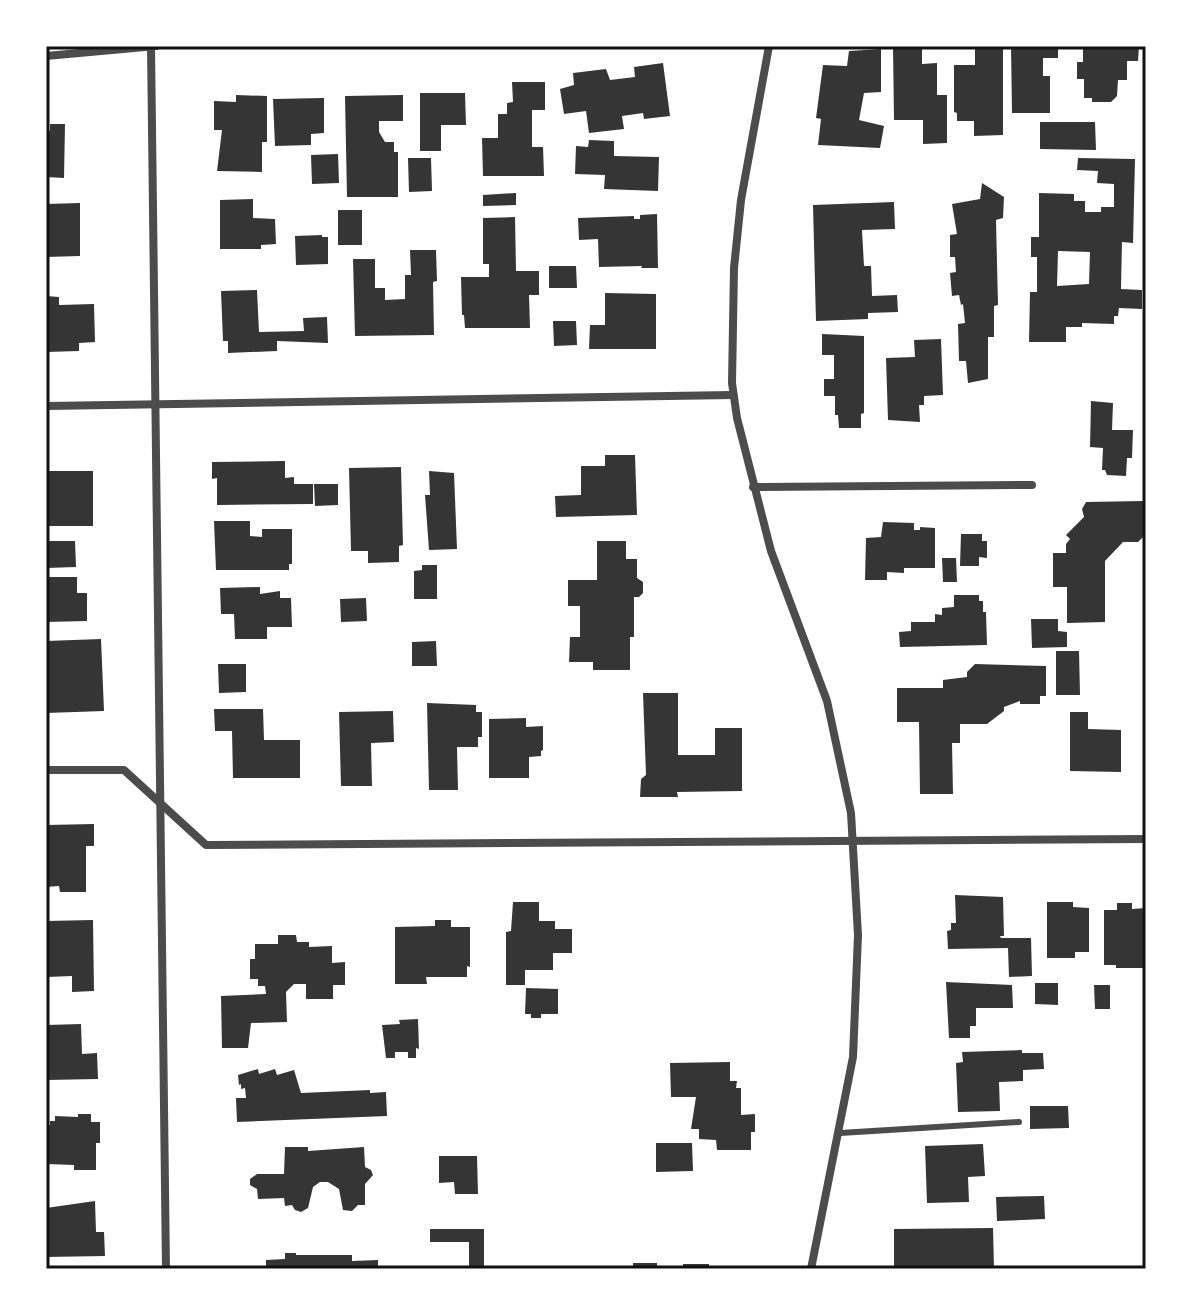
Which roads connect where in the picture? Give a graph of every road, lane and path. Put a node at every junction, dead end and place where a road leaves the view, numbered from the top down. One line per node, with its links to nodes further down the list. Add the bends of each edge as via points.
1 (153, 46): 3 (street); 5 (street)
2 (769, 46): 4 (street, via 741,200 734,268)
3 (46, 56)
4 (733, 395): 5 (street); 8 (street)
5 (155, 404): 6 (street); 10 (street)
6 (46, 406)
7 (1032, 485): 8 (street)
8 (753, 487): 12 (street, via 785,593 827,701)
9 (46, 770): 10 (street, via 124,770)
10 (160, 802): 12 (street, via 206,845); 15 (street)
11 (1146, 839): 12 (street)
12 (854, 841): 14 (street, via 856,998)
13 (1019, 1122): 14 (lane)
14 (840, 1133): 16 (street)
15 (166, 1269)
16 (811, 1269)

